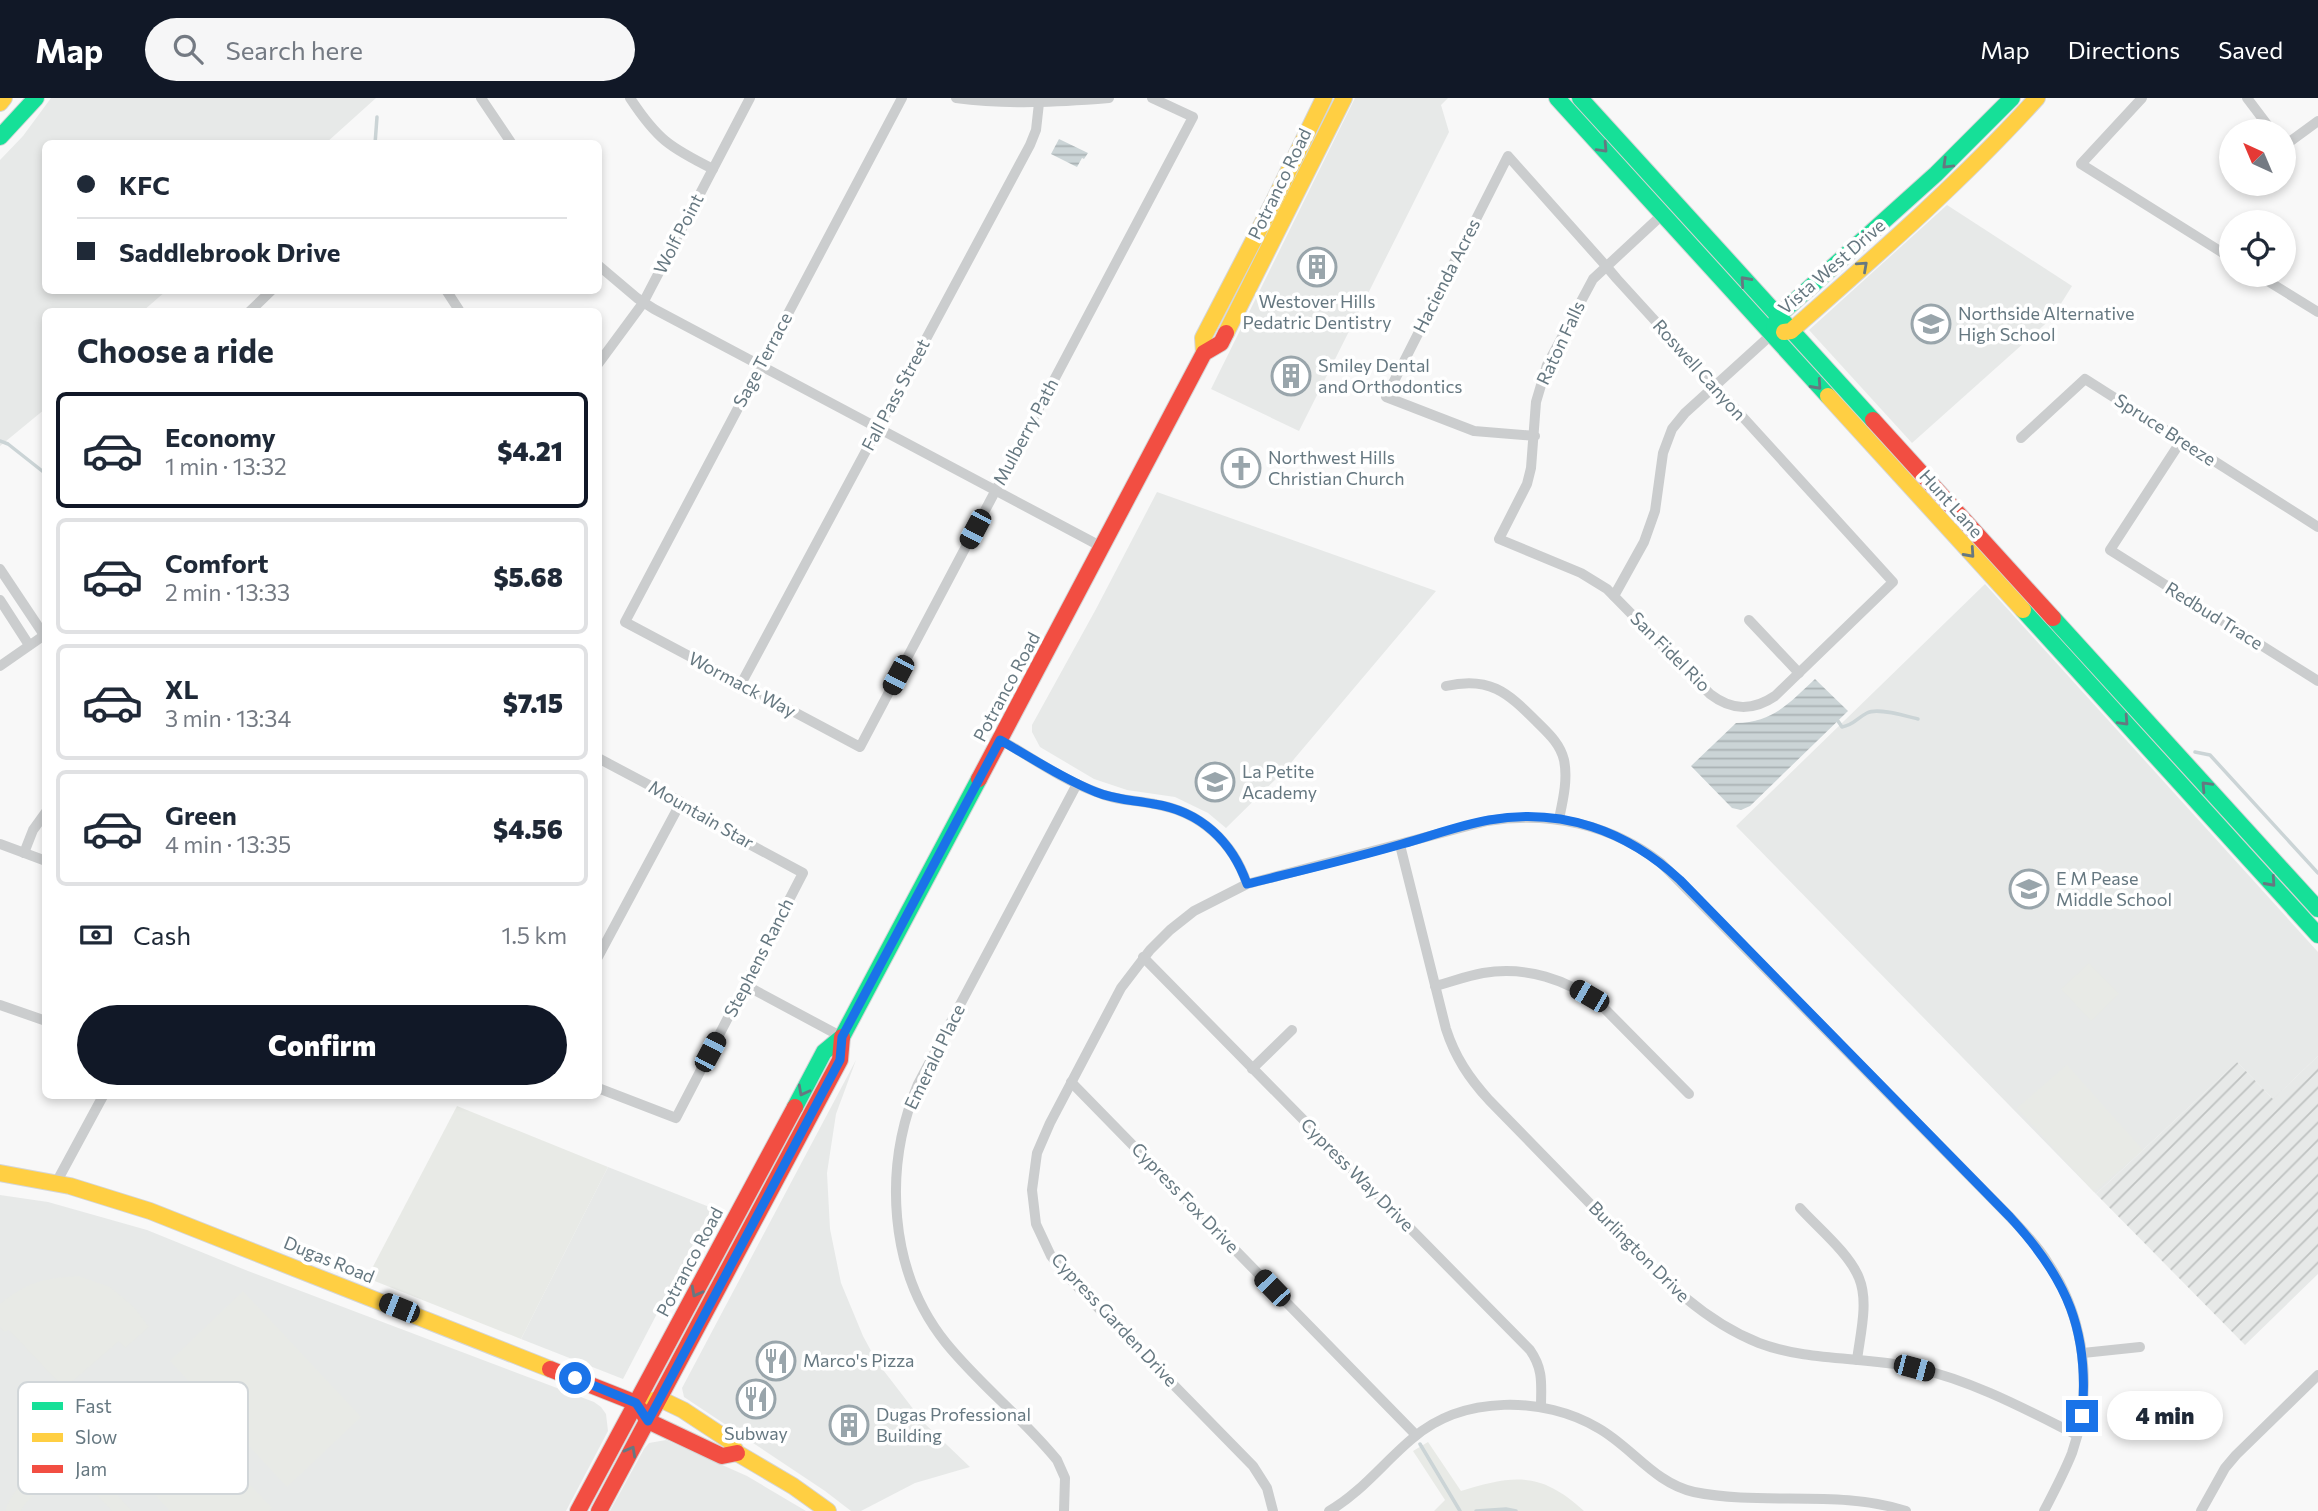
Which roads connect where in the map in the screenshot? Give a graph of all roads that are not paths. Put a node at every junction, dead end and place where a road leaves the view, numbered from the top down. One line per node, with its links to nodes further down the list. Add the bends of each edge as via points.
1 (4, 98): 17 (main road)
2 (36, 98): 22 (main road)
3 (481, 98): 24 (street)
4 (630, 98): 28 (street, via 664,141)
5 (750, 98): 28 (street, Wolf Point)
6 (902, 98): 48 (street, Sage Terrace)
7 (956, 98): 18 (street)
8 (1109, 98): 18 (street)
9 (1152, 98): 56 (street, Mulberry Path, via 1193,117)
10 (1344, 98): 29 (main road, Potranco Road)
11 (1557, 98): 31 (main road, Hunt Lane, one-way to 31)
12 (1580, 98): 43 (main road, Hunt Lane, one-way to 12)
13 (2012, 98): 25 (main road, Vista West Drive)
14 (2036, 98): 27 (main road, Vista West Drive)
15 (2143, 98): 32 (street, via 2081,164)
16 (2246, 98): 20 (street)
17 (0, 103)
18 (1039, 103): 50 (street, Fall Pass Street, via 1030,145)
19 (1321, 104): 29 (main road, via 1312,139 1290,188); 30 (main road, Potranco Road)
20 (2263, 119)
21 (2318, 121): 23 (street)
22 (0, 137)
23 (2296, 137)
24 (509, 140)
25 (1968, 144): 27 (main road); 35 (main road, Vista West Drive, one-way to 35)
26 (1508, 156): 33 (street, Roswell Canyon); 51 (street, Hacienda Acres, via 1386,397 1474,431)
27 (1981, 157): 38 (main road, Vista West Drive, one-way to 27)
28 (713, 169): 39 (street, Wolf Point)
29 (1297, 196): 42 (main road, Potranco Road)
30 (1273, 203): 42 (main road, via 1263,239 1229,306 1229,313); 46 (main road, Potranco Road, via 1203,338)
31 (1663, 214): 33 (street, Raton Falls); 45 (main road, Hunt Lane)
32 (2219, 250)
33 (1606, 266): 49 (street, Roswell Canyon); 51 (street, Raton Falls, via 1584,293 1547,365 1536,402)
34 (602, 268): 39 (street)
35 (1814, 284): 38 (main road); 43 (main road, Vista West Drive)
36 (2277, 287): 41 (street)
37 (268, 294): 40 (street)
38 (1826, 299): 44 (main road, Vista West Drive)
39 (643, 303): 47 (street, Wolf Point); 48 (street)
40 (253, 308)
41 (2318, 312)
42 (1235, 316): 46 (main road, Potranco Road, via 1221,343)
43 (1778, 316): 44 (main road, Hunt Lane); 45 (main road, Vista West Drive)
44 (1791, 331): 45 (main road, Vista West Drive); 54 (main road, Hunt Lane)
45 (1771, 335): 49 (street); 55 (main road, Hunt Lane, one-way to 55)
46 (1204, 353): 59 (main road, Potranco Road)
47 (602, 359)
48 (760, 366): 50 (street); 65 (street, Sage Terrace)
49 (1715, 387): 61 (street, Roswell Canyon); 62 (street, via 1677,421 1668,436 1655,511 1644,542)
50 (877, 429): 56 (street); 73 (street, Fall Pass Street)
51 (1535, 436): 58 (street, Raton Falls, via 1527,484)
52 (2021, 438): 53 (street, Spruce Breeze, via 2085,379)
53 (2181, 441): 57 (street, Spruce Breeze); 72 (street, Redbud Trace, via 2110,550)
54 (1895, 446): 55 (main road); 68 (main road, Hunt Lane)
55 (1882, 457): 68 (main road, Hunt Lane, one-way to 68)
56 (995, 492): 59 (street); 76 (street, Mulberry Path)
57 (2318, 527)
58 (1499, 539): 62 (street, San Fidel Rio, via 1581,573)
59 (1102, 547): 75 (main road, Potranco Road)
60 (0, 569): 66 (street)
61 (1892, 582): 71 (street, San Fidel Rio)
62 (1614, 596): 71 (street, San Fidel Rio, via 1710,694 1727,705 1745,708 1761,704)
63 (0, 600): 69 (street)
64 (1749, 620): 71 (street)
65 (625, 622): 73 (street, Wormack Way)
66 (42, 631)
67 (42, 637): 69 (street)
68 (2059, 639): 82 (main road, Hunt Lane)
69 (29, 645): 70 (street)
70 (0, 666)
71 (1799, 673)
72 (2318, 681)
73 (741, 684): 76 (street, Wormack Way)
74 (1446, 686): 81 (street, via 1474,682 1501,690 1552,737 1566,772)
75 (1000, 740): 78 (street); 98 (main road, Potranco Road)
76 (860, 747)
77 (602, 760): 79 (street, Mountain Star)
78 (1077, 784): 88 (street, via 1110,797 1169,807 1197,820 1231,849); 122 (street, Emerald Place, via 918,1084 903,1128 896,1177 902,1245 924,1307 950,1348 1057,1460 1065,1478)
79 (681, 802): 87 (street, Mountain Star); 91 (street)
80 (42, 818): 85 (street)
81 (1559, 819): 84 (street, Cypress Garden Drive, via 1509,817); 108 (street, Cypress Garden Drive, via 1605,831 1649,854 1748,949 2037,1247 2065,1294)
82 (2232, 826): 89 (main road, Hunt Lane); 90 (main road, Hunt Lane, one-way to 90)
83 (0, 844): 85 (street)
84 (1400, 845): 88 (street, Cypress Garden Drive); 94 (street, Burlington Drive)
85 (24, 853): 86 (street)
86 (42, 860)
87 (803, 873): 93 (street, Stephens Ranch)
88 (1247, 884): 92 (street, Cypress Garden Drive, via 1194,911)
89 (2318, 909)
90 (2318, 934)
91 (602, 950)
92 (1143, 957): 99 (street, Cypress Way Drive); 100 (street, Cypress Garden Drive, via 1121,988)
93 (746, 985): 98 (street); 101 (street, Stephens Ranch, via 676,1118)
94 (1435, 986): 102 (street, via 1500,971 1561,981 1601,1005); 109 (street, Burlington Drive, via 1451,1045 1473,1083 1680,1294 1708,1316 1760,1343)
95 (0, 1005): 96 (street)
96 (42, 1020)
97 (1292, 1030): 99 (street)
98 (842, 1037): 111 (main road, Potranco Road, via 840,1060); 112 (main road, Potranco Road, one-way to 112, via 824,1052)
99 (1252, 1069): 113 (street, Cypress Way Drive, via 1530,1350 1541,1369)
100 (1071, 1082): 115 (street, Cypress Fox Drive); 123 (street, Cypress Garden Drive, via 1033,1168 1032,1204 1043,1241 1066,1275 1250,1462 1265,1484)
101 (602, 1090)
102 (1689, 1094)
103 (101, 1099): 105 (street)
104 (0, 1173): 105 (main road, Dugas Road)
105 (56, 1183): 112 (main road, Dugas Road, via 150,1210)
106 (1800, 1208): 109 (street, via 1849,1260 1860,1279 1863,1300)
107 (2140, 1347): 108 (street)
108 (2083, 1353): 116 (street, Cypress Garden Drive, via 2084,1396)
109 (1857, 1360): 116 (street, Burlington Drive, via 1958,1380)
110 (2318, 1375): 127 (street, via 2230,1462)
111 (660, 1399): 112 (main road); 114 (main road, Potranco Road); 117 (main road, via 730,1441)
112 (636, 1403): 114 (main road); 119 (main road, Potranco Road)
113 (1541, 1407): 115 (street, via 1476,1409); 118 (street, via 1577,1416 1600,1428 1654,1474 1692,1492)
114 (648, 1421): 117 (main road, via 722,1456); 120 (main road, Potranco Road, one-way to 114)
115 (1416, 1435): 124 (street)
116 (2077, 1435): 126 (street, Cypress Garden Drive)
117 (737, 1452): 121 (main road)
118 (1889, 1508): 125 (street)
119 (578, 1511)
120 (599, 1511)
121 (828, 1511)
122 (1064, 1511)
123 (1273, 1511)
124 (1329, 1511)
125 (1906, 1511)
126 (2044, 1511)
127 (2201, 1511)

